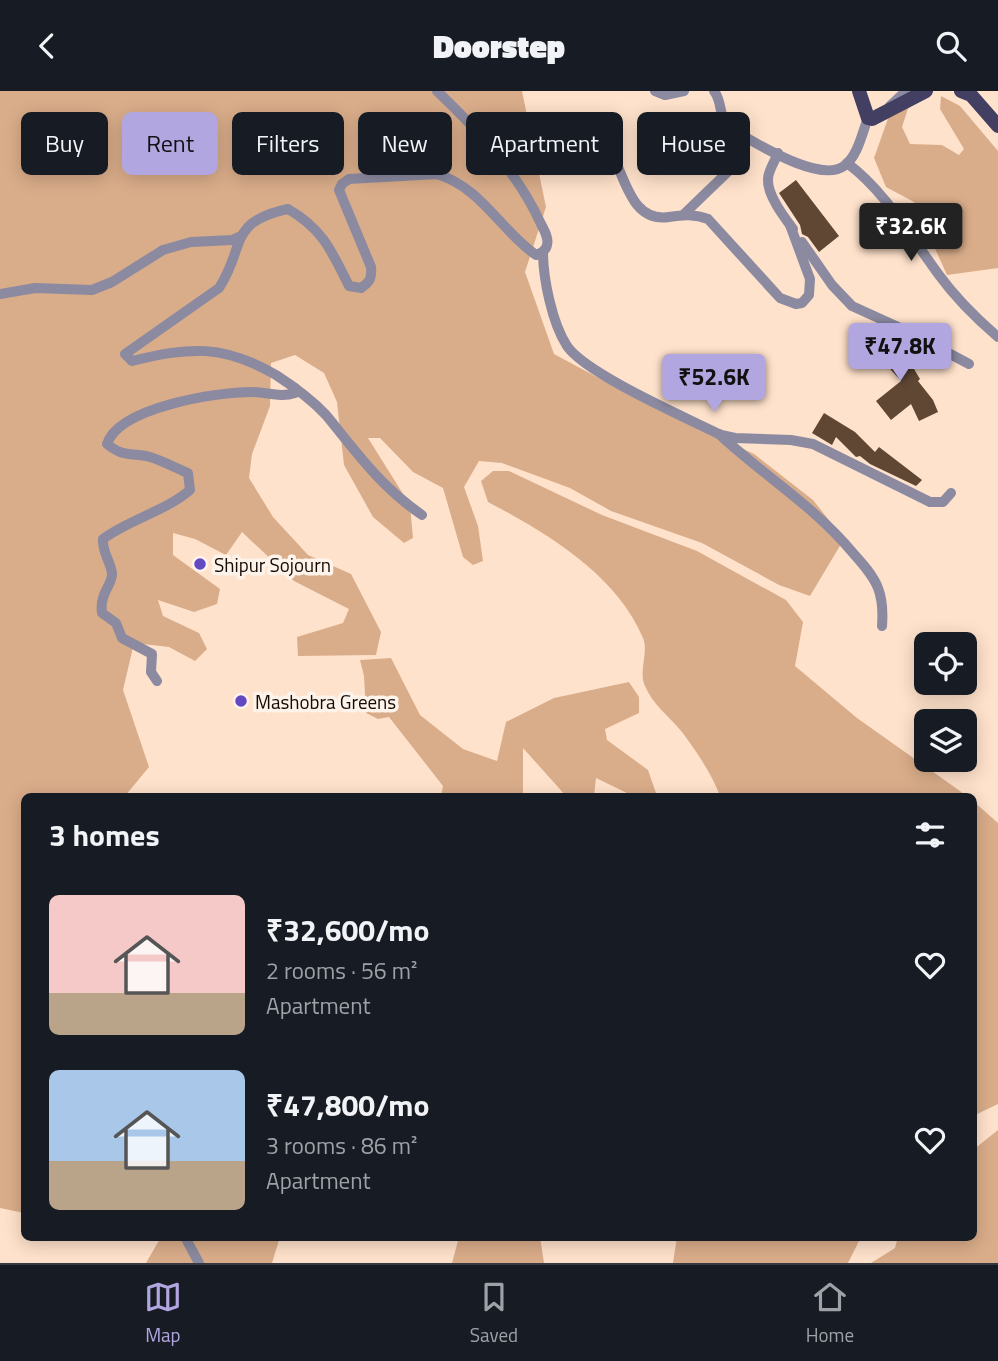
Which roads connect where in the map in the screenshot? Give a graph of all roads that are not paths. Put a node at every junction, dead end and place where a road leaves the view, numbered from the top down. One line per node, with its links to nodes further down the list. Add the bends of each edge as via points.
1 (437, 91): 18 (street, via 512,173 547,236)
2 (655, 91): 3 (street, via 665,95)
3 (684, 91)
4 (714, 91): 11 (street, via 723,123)
5 (859, 91): 9 (main road)
6 (906, 91): 9 (street)
7 (926, 91): 9 (main road)
8 (961, 91): 10 (main road, via 971,95)
9 (873, 117): 12 (street)
10 (998, 126)
11 (778, 153): 12 (street, via 817,169 835,170); 16 (street, via 768,184)
12 (847, 163): 20 (street, via 893,211 941,278)
13 (622, 175): 15 (street, via 643,213 651,218)
14 (725, 175): 15 (street)
15 (683, 215): 16 (street, via 708,219 780,298 796,304 809,295 810,279)
16 (790, 225): 21 (street, via 852,306)
17 (240, 236): 18 (street, via 254,221 288,209 318,230 349,286 361,288 372,277 371,267 339,190 342,184 349,179 437,174 481,200 526,248 536,255); 19 (street, via 191,241 163,250 92,290 35,288); 22 (street, via 219,288 126,352 126,357 132,361 171,352 225,353 248,359)
18 (543, 252): 23 (street, via 557,323 580,360)
19 (0, 294)
20 (998, 337)
21 (969, 364)
22 (295, 388): 25 (street, via 324,413 379,481); 27 (street, via 295,393 287,396 254,392 192,398 128,420 110,434 107,444 117,452 150,457 188,473 190,490 176,502 103,539 112,578 100,601 102,613 116,623 122,638 152,654 151,672)
23 (717, 432): 24 (street, via 735,438 813,444 930,502 943,502); 26 (street, via 828,524 865,566 883,605)
24 (951, 493)
25 (422, 515)
26 (882, 626)
27 (157, 681)
28 (187, 1241): 29 (street)
29 (200, 1263)

